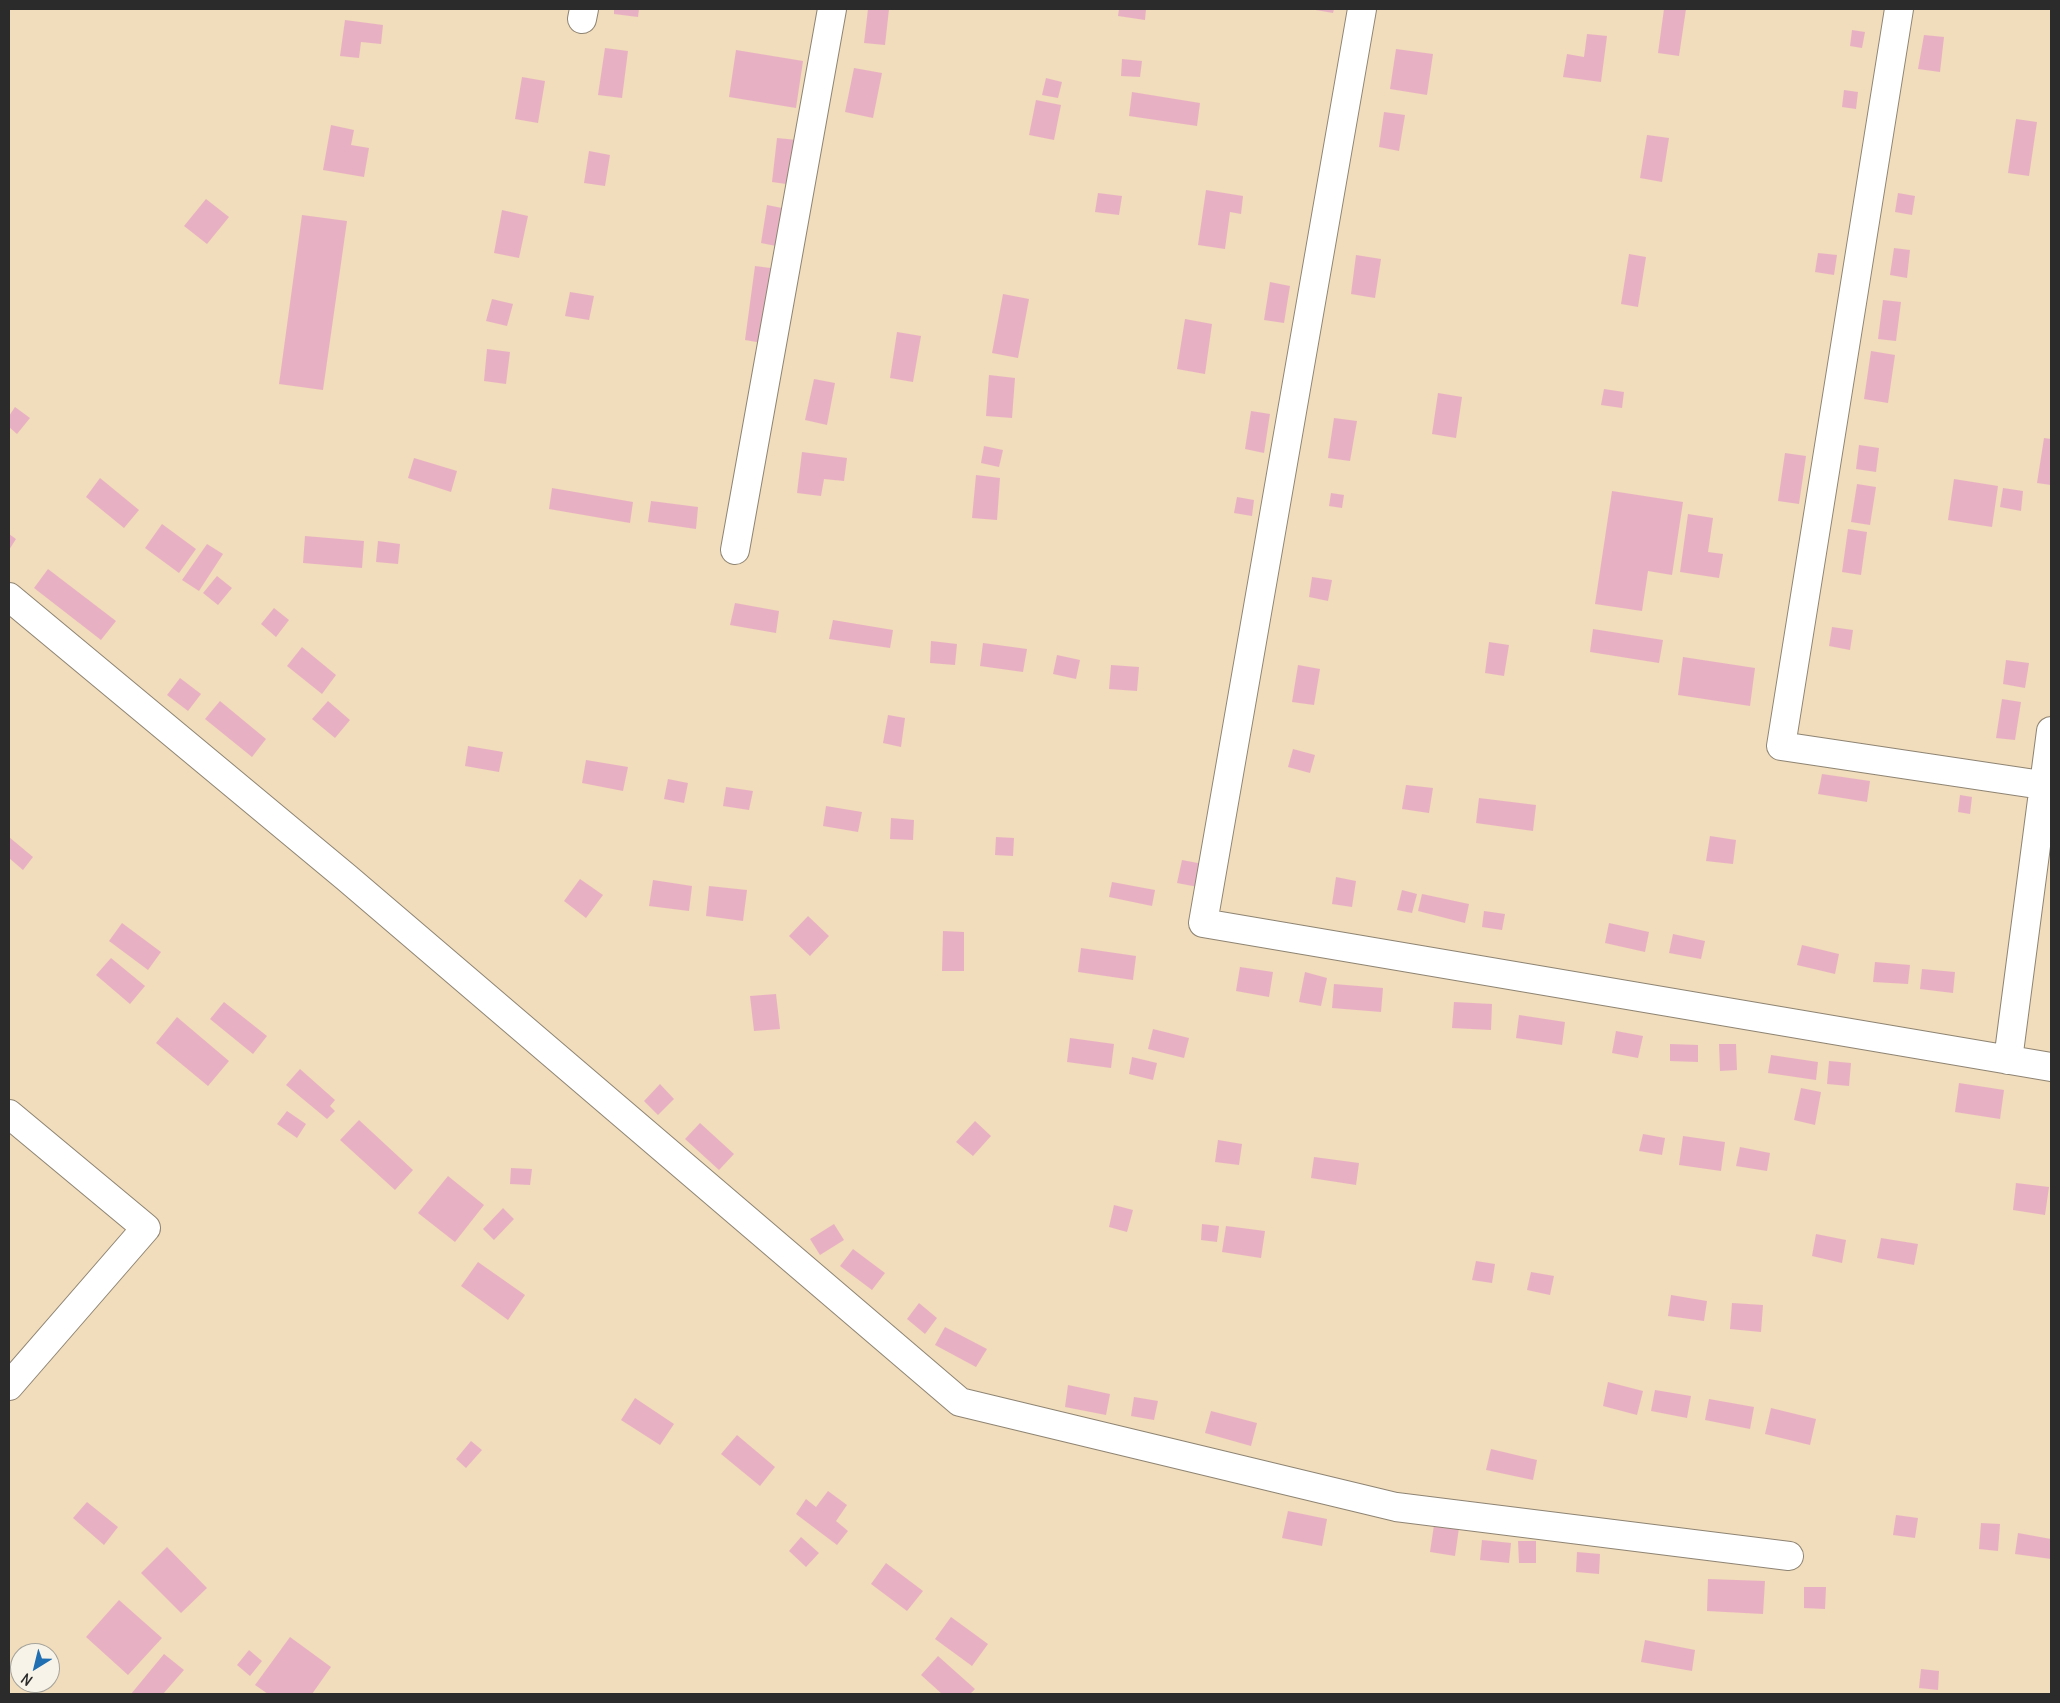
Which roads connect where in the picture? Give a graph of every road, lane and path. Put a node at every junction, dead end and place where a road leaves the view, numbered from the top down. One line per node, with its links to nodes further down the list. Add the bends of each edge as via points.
1 (832, 9): 4 (street)
2 (1362, 9): 8 (street, via 1203,923)
3 (1899, 9): 7 (street, via 1781,746)
4 (735, 550)
5 (9, 597): 12 (street, via 347,878 960,1402 1396,1507)
6 (2051, 731): 7 (street)
7 (2042, 785): 8 (street)
8 (2008, 1060): 9 (street)
9 (2051, 1067)
10 (9, 1114): 11 (street, via 146,1228)
11 (9, 1386)
12 (1789, 1556)

